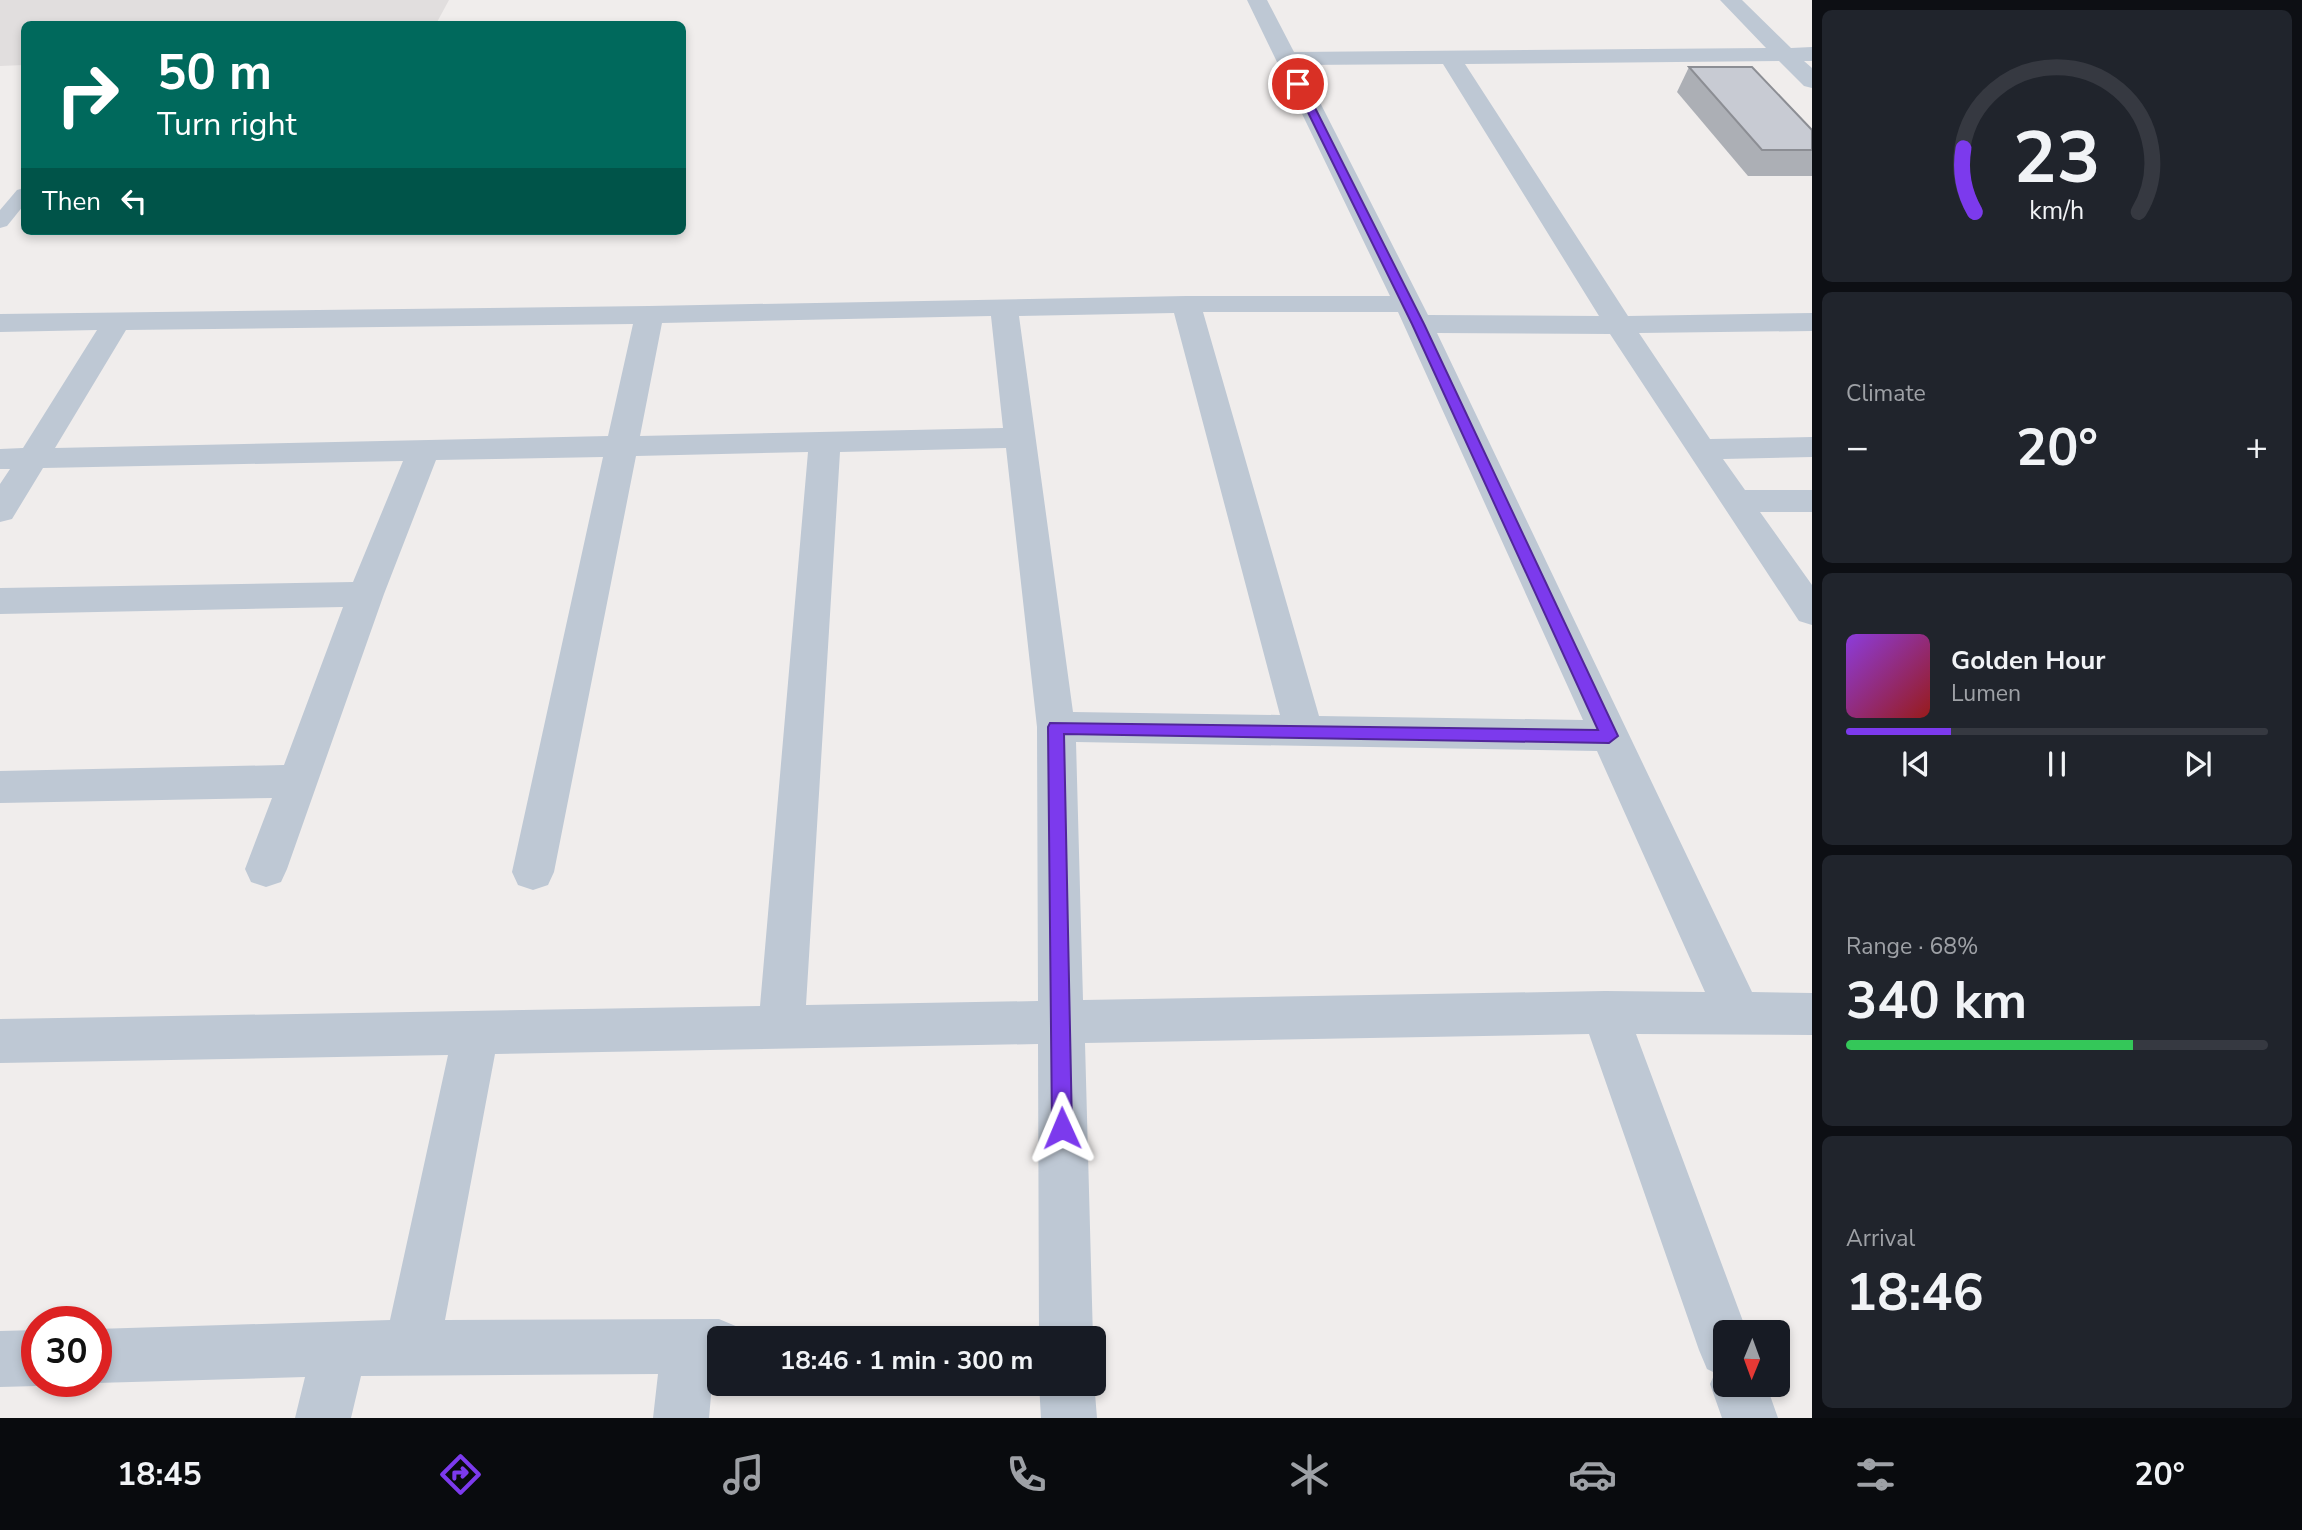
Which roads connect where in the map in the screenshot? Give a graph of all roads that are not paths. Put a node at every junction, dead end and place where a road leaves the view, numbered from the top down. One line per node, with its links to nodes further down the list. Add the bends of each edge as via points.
1 (1257, 0): 6 (street)
2 (1730, 0): 3 (street)
3 (1784, 54): 4 (street); 5 (street); 7 (street)
4 (1812, 54)
5 (1449, 56): 6 (street); 18 (street)
6 (1286, 59): 11 (street)
7 (1812, 81)
8 (21, 198): 9 (lane)
9 (0, 222)
10 (0, 303): 11 (street)
11 (1407, 303): 12 (street); 18 (street); 35 (street)
12 (1186, 304): 13 (street); 34 (street)
13 (1004, 307): 14 (street); 19 (street)
14 (649, 315): 15 (street); 21 (street)
15 (117, 321): 17 (street); 25 (street)
16 (1812, 321): 18 (street)
17 (0, 323)
18 (1620, 325): 23 (street)
19 (1019, 438): 20 (street); 33 (street)
20 (825, 442): 21 (street); 44 (street)
21 (621, 445): 24 (street); 39 (street)
22 (1812, 447): 23 (street)
23 (1701, 449): 27 (street)
24 (423, 452): 25 (street); 30 (street)
25 (33, 458): 26 (street); 29 (street)
26 (0, 459)
27 (1735, 501): 28 (street); 32 (street)
28 (1812, 501)
29 (0, 511)
30 (366, 594): 31 (street); 36 (street)
31 (0, 601)
32 (1812, 612)
33 (1056, 727): 34 (street); 40 (street)
34 (1304, 732): 35 (street)
35 (1609, 736): 42 (street)
36 (297, 781): 37 (street); 38 (street)
37 (0, 787)
38 (266, 869)
39 (533, 872)
40 (1061, 1005): 41 (street); 44 (street); 48 (street)
41 (1605, 1012): 42 (street); 47 (street)
42 (1738, 1013): 43 (street)
43 (1812, 1014)
44 (781, 1026): 45 (street)
45 (476, 1032): 46 (street); 50 (street)
46 (0, 1041)
47 (1715, 1320)
48 (1066, 1326)
49 (704, 1346): 50 (street); 56 (street)
50 (412, 1347): 51 (street)
51 (341, 1348): 52 (street); 55 (street)
52 (112, 1355)
53 (1068, 1396): 57 (street)
54 (1743, 1397): 58 (street)
55 (323, 1418)
56 (681, 1418)
57 (1069, 1418)
58 (1750, 1418)

